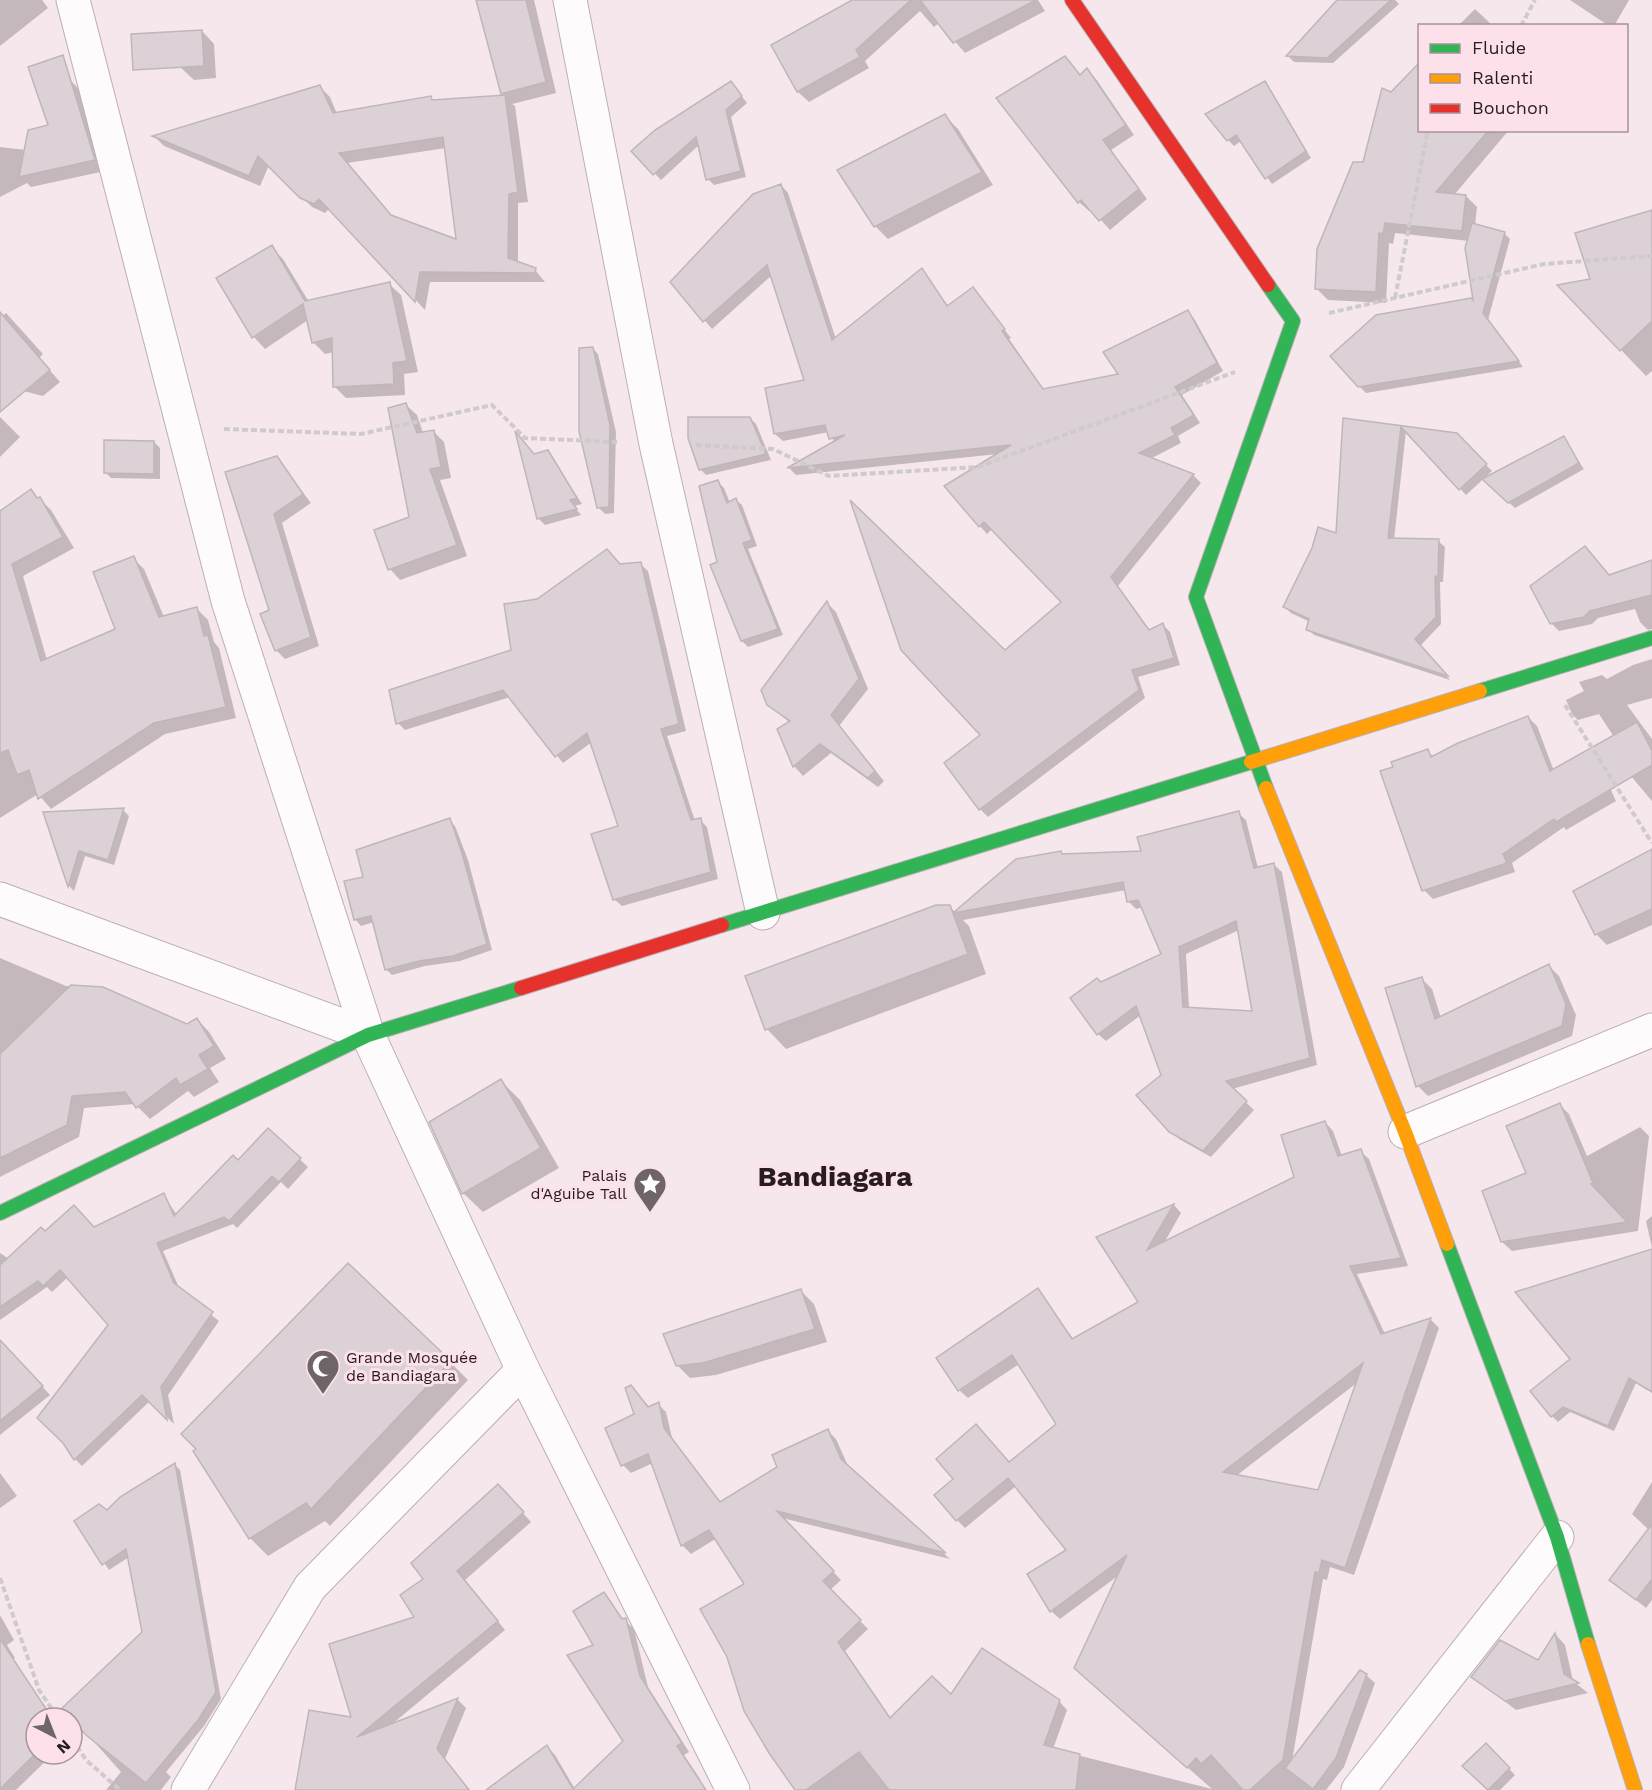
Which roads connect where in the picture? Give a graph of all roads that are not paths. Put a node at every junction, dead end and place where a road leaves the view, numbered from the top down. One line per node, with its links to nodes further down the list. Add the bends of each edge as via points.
1 (570, 0): 7 (street, via 656,444)
2 (1072, 0): 5 (street, via 1293,321 1196,597)
3 (82, 2): 9 (street, via 228,601)
4 (1652, 639): 5 (street)
5 (1254, 760): 7 (street); 10 (street)
6 (0, 899): 9 (street)
7 (763, 913): 9 (street)
8 (1652, 1030): 10 (street)
9 (368, 1035): 11 (street); 12 (street)
10 (1405, 1132): 13 (street)
11 (0, 1213)
12 (523, 1370): 14 (street, via 310,1587); 15 (street)
13 (1557, 1537): 16 (street); 17 (street, via 1605,1704)
14 (188, 1790)
15 (733, 1790)
16 (1358, 1790)
17 (1635, 1790)

